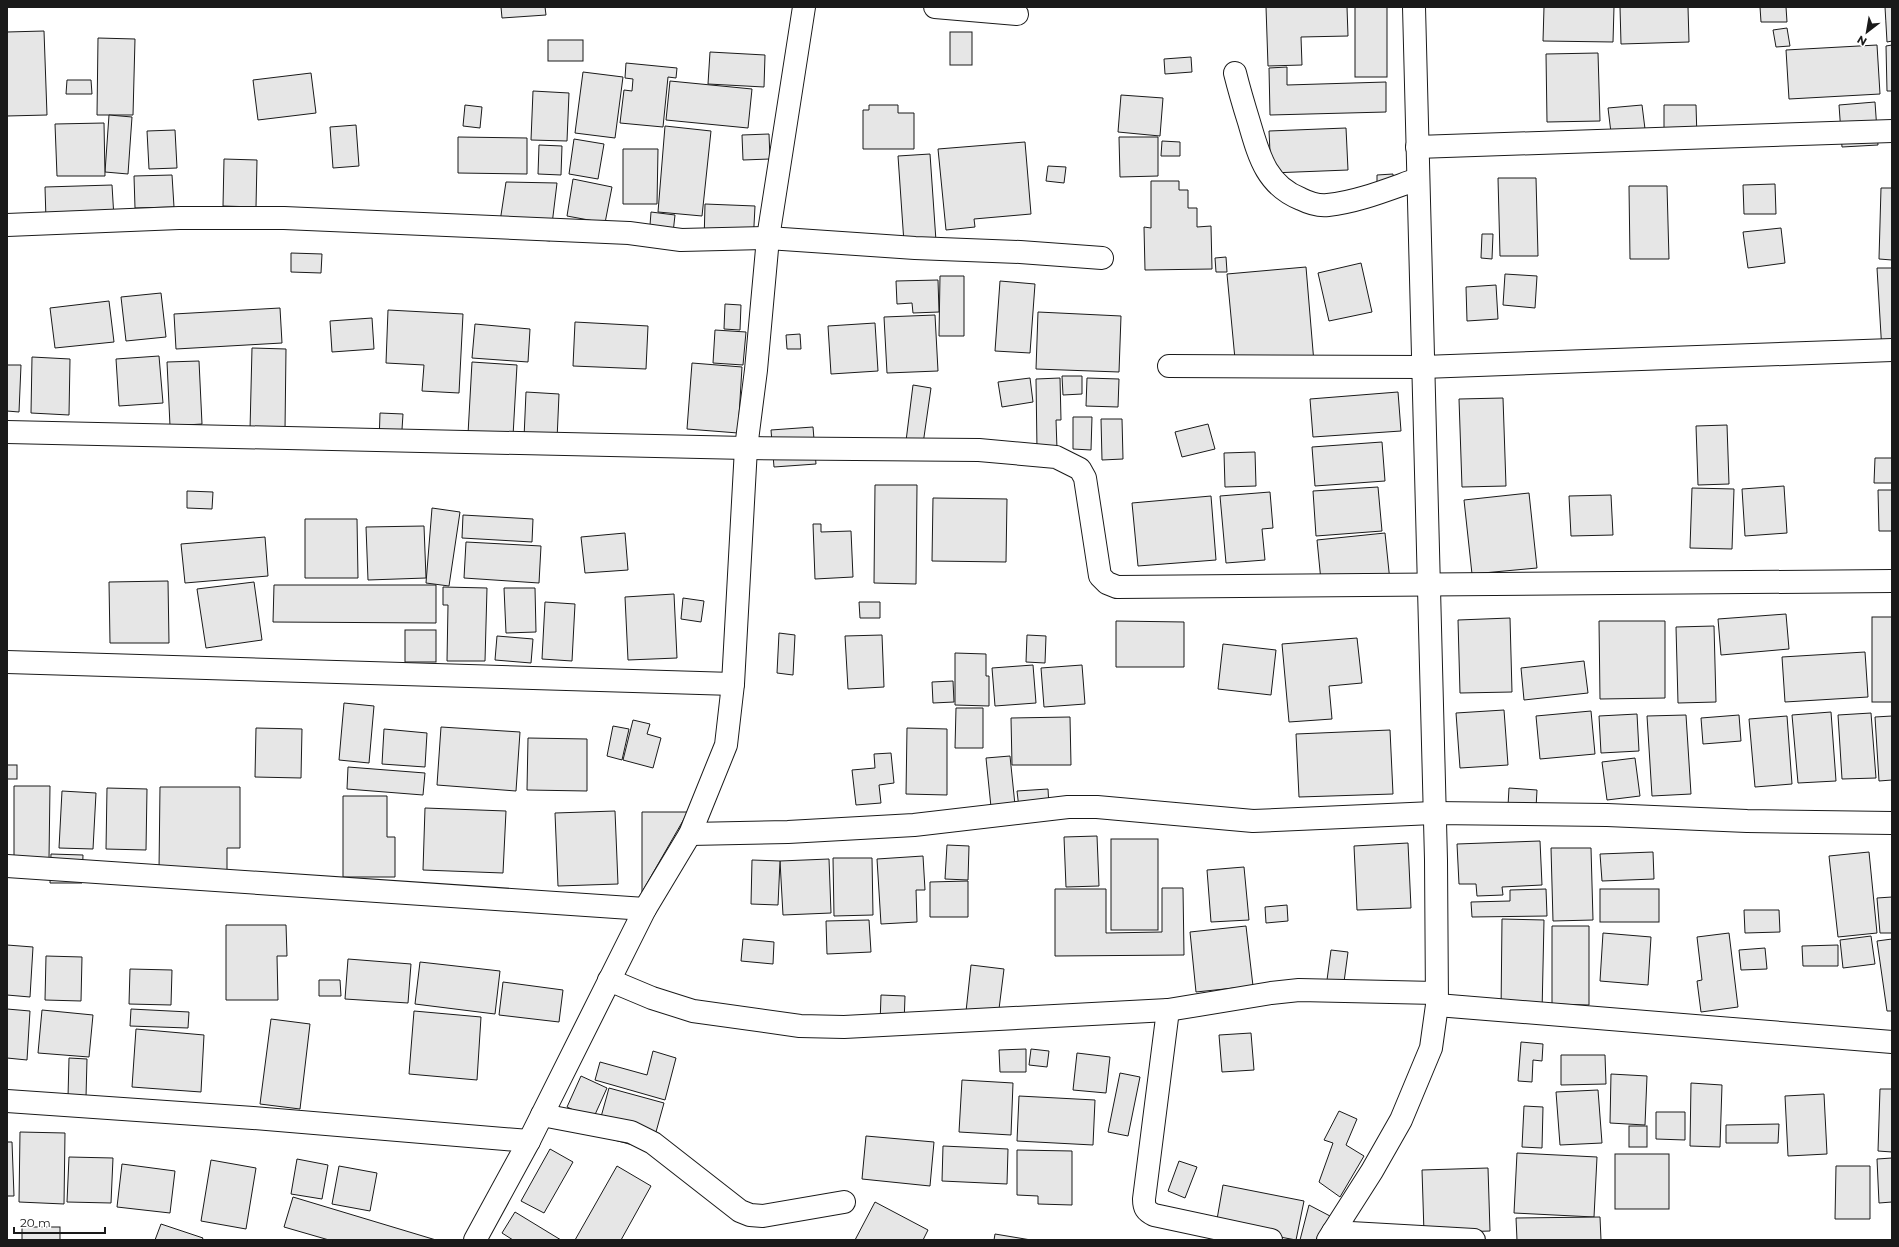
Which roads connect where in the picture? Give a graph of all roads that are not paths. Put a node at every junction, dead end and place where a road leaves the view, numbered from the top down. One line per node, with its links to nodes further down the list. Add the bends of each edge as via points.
1 (804, 7): 10 (street)
2 (935, 7): 4 (street)
3 (1414, 7): 7 (street)
4 (1017, 14)
5 (1235, 73): 8 (street, via 1259,157 1278,184 1296,197 1311,204 1326,206)
6 (1892, 131): 7 (street)
7 (1418, 147): 8 (street)
8 (1418, 179): 14 (street)
9 (7, 225): 10 (street, via 179,218 284,218 629,233 681,240)
10 (768, 238): 11 (street); 16 (street)
11 (1102, 258)
12 (1892, 350): 14 (street)
13 (1169, 366): 14 (street)
14 (1423, 367): 18 (street)
15 (7, 432): 16 (street)
16 (746, 448): 18 (street, via 927,448 1056,457 1080,469 1085,478 1100,576 1106,583 1117,587); 20 (street)
17 (1892, 581): 18 (street)
18 (1428, 584): 21 (street)
19 (7, 662): 20 (street)
20 (733, 684): 23 (street, via 726,745)
21 (1433, 813): 22 (street); 23 (street, via 1253,821 1096,807 1068,807 914,825); 27 (street)
22 (1892, 823)
23 (690, 834): 25 (street)
24 (7, 866): 25 (street)
25 (645, 909): 26 (street)
26 (609, 980): 28 (street, via 693,1011 800,1026 844,1027); 31 (street)
27 (1437, 999): 28 (street, via 1299,990); 29 (street); 34 (street, via 1431,1048 1401,1120 1372,1172)
28 (1168, 1010): 36 (street, via 1144,1206 1147,1212 1154,1215)
29 (1892, 1042)
30 (7, 1101): 32 (street)
31 (542, 1115): 32 (street); 33 (street, via 642,1136 740,1211 750,1215 763,1216)
32 (529, 1141): 35 (street)
33 (844, 1202)
34 (1331, 1236): 37 (street)
35 (475, 1240)
36 (1271, 1240)
37 (1474, 1240)

